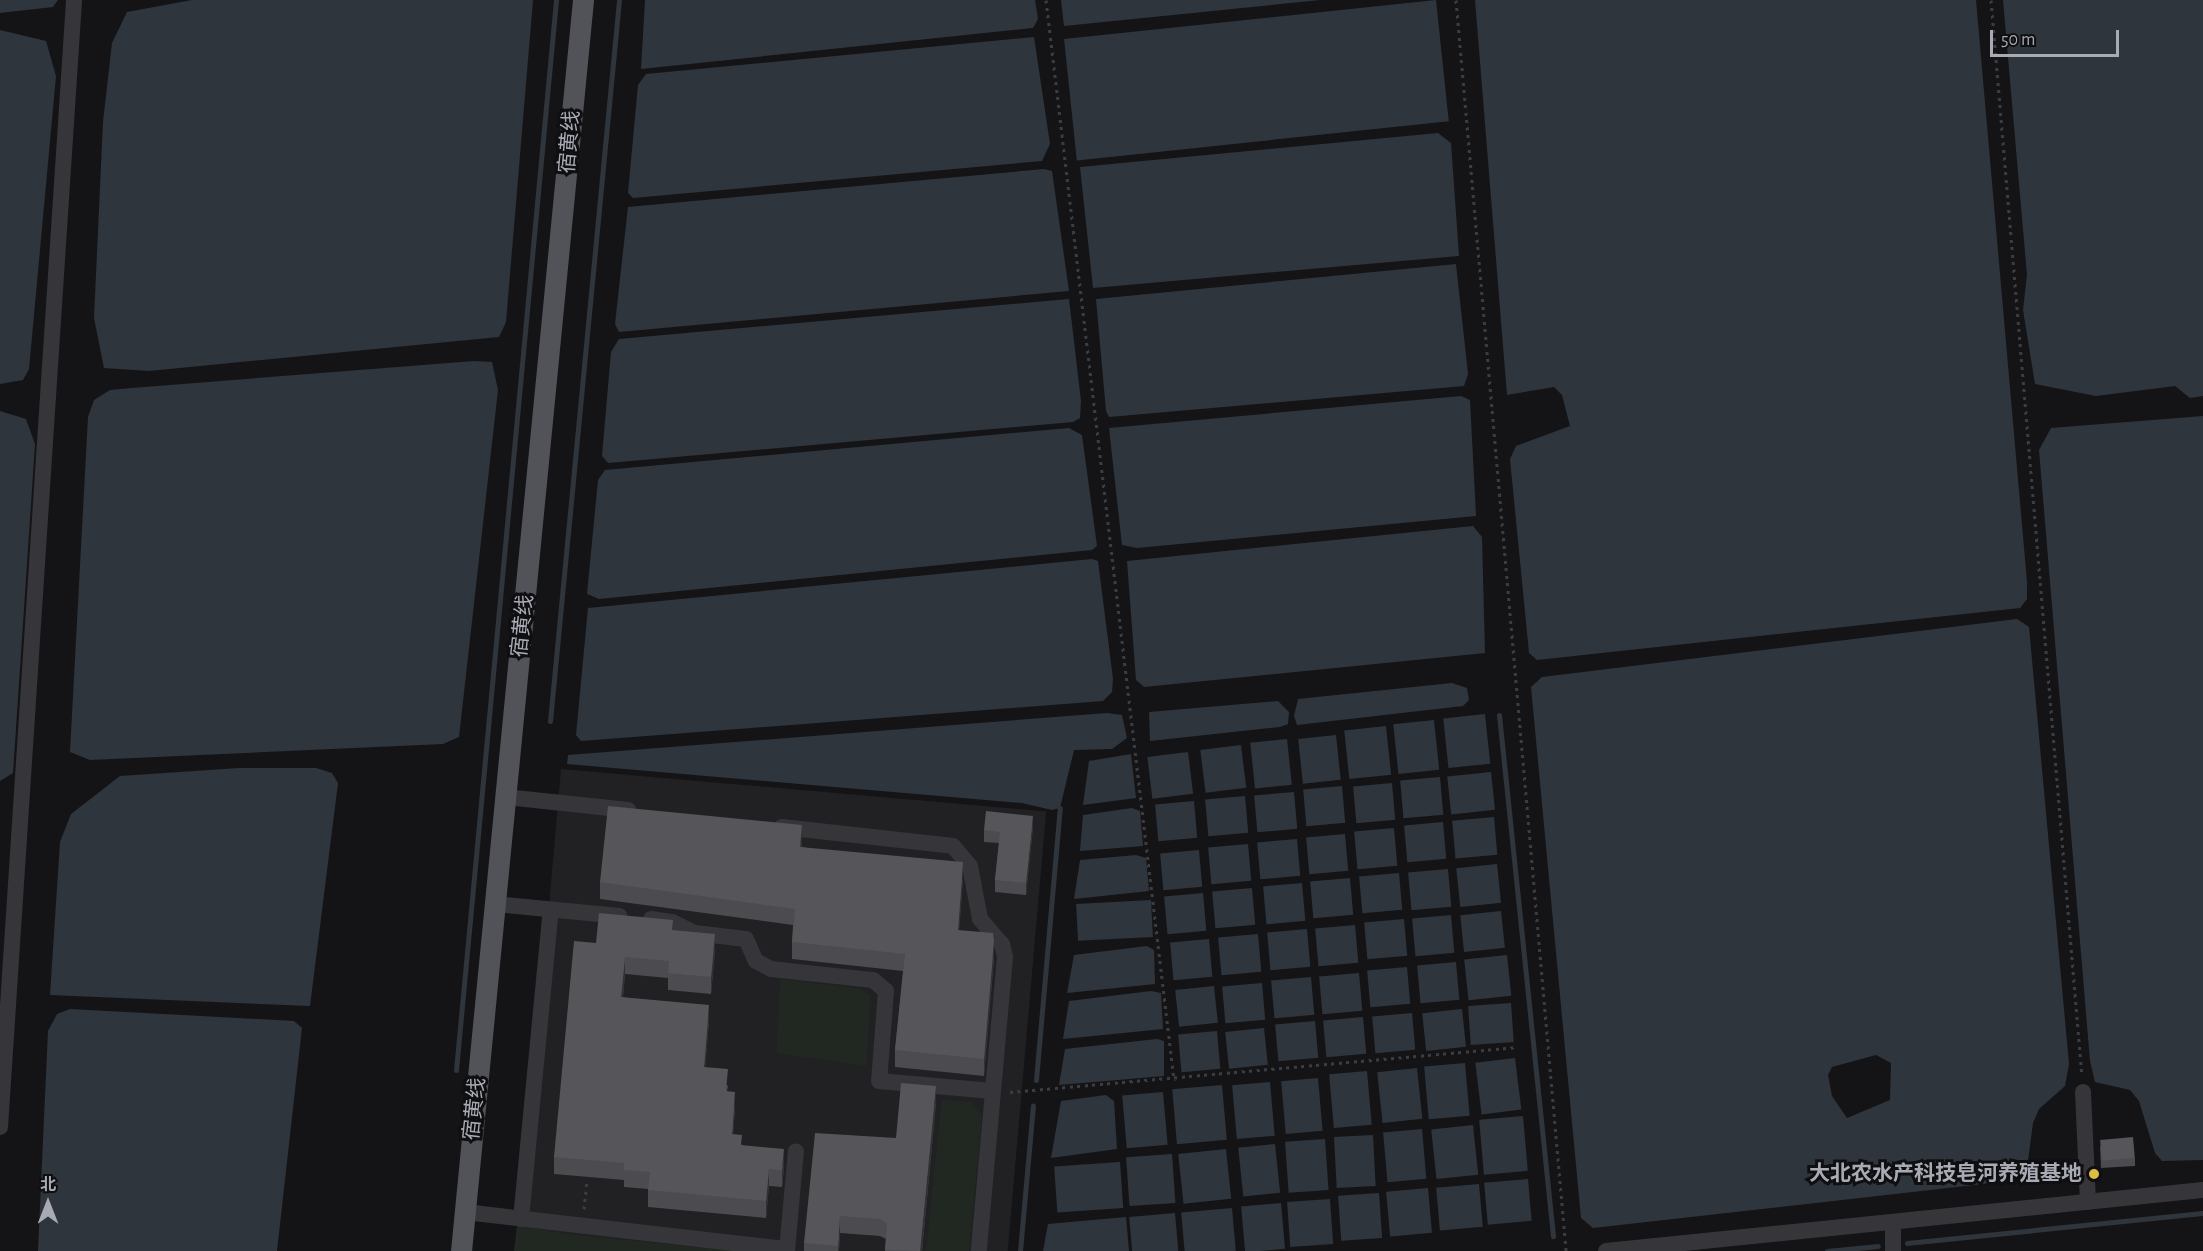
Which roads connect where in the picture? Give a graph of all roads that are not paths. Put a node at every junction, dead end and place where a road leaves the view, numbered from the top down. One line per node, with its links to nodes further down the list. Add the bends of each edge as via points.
1 (74, 0): 10 (street)
2 (583, 0): 3 (main road, 宿黄线)
3 (506, 797): 4 (street); 6 (main road, 宿黄线)
4 (648, 812)
5 (767, 825): 8 (street, via 961,850 975,881 980,919 1002,944 1005,957)
6 (495, 904): 7 (street); 14 (main road, 宿黄线)
7 (551, 910): 8 (street, via 672,921 695,933 746,939 762,966 873,980 886,991 879,1081); 15 (street)
8 (993, 1091): 19 (street)
9 (2084, 1092): 13 (street)
10 (0, 1127)
11 (796, 1151): 17 (street)
12 (2203, 1190): 13 (street)
13 (2088, 1202): 16 (street)
14 (465, 1212): 15 (street); 18 (main road, 宿黄线)
15 (521, 1219): 17 (street)
16 (1893, 1222): 20 (street); 21 (street)
17 (787, 1250)
18 (461, 1251)
19 (979, 1251)
20 (1606, 1251)
21 (1893, 1251)

